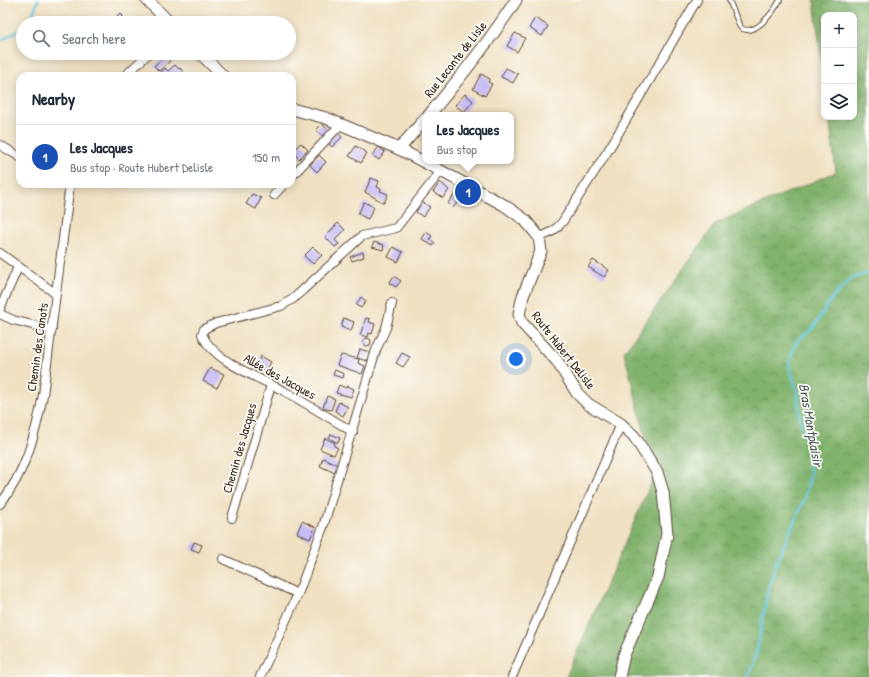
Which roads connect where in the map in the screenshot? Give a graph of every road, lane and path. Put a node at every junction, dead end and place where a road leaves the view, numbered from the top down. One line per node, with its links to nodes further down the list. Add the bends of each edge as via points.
1 (147, 0): 6 (main road)
2 (516, 0): 12 (main road, Rue Leconte de Lisle, via 466,72)
3 (697, 0): 25 (street, via 609,149 563,221 548,235)
4 (729, 0): 5 (lane, via 740,27 745,30 755,29)
5 (780, 0)
6 (163, 16)
7 (142, 60): 9 (street)
8 (207, 60): 10 (main road)
9 (129, 72)
10 (219, 72)
11 (296, 110): 14 (main road)
12 (432, 112)
13 (422, 122): 16 (main road)
14 (340, 125): 16 (main road); 21 (street)
15 (0, 145): 17 (street)
16 (399, 149): 18 (main road)
17 (16, 155)
18 (422, 161)
19 (428, 164): 20 (main road)
20 (441, 171): 25 (main road, via 504,205 525,220); 33 (street, Allée des Jacques, via 396,228 362,236 293,299 281,306 216,322 204,329 202,334 208,346 215,352 255,378)
21 (296, 172)
22 (69, 188): 28 (street, Chemin des Canots)
23 (280, 188): 24 (street)
24 (274, 195)
25 (539, 238): 34 (main road, Route Hubert Delisle, via 541,252 523,296 519,314 522,323 557,361 577,393 588,404)
26 (0, 253): 27 (street)
27 (18, 267): 28 (street); 30 (street)
28 (56, 294): 32 (street, Chemin des Canots)
29 (392, 303): 35 (street)
30 (0, 309)
31 (0, 314): 32 (street)
32 (52, 330): 36 (street, Chemin des Canots, via 37,429 24,462 7,496)
33 (271, 385): 35 (street, Allée des Jacques); 37 (street, Chemin des Jacques)
34 (621, 424): 41 (street); 42 (main road, Route Hubert Delisle, via 634,436 657,472 663,492 667,534 658,577 624,655)
35 (353, 432): 39 (street, via 323,527)
36 (0, 504)
37 (232, 518)
38 (223, 559): 39 (street)
39 (298, 594): 40 (street)
40 (260, 677)
41 (512, 677)
42 (619, 677)

